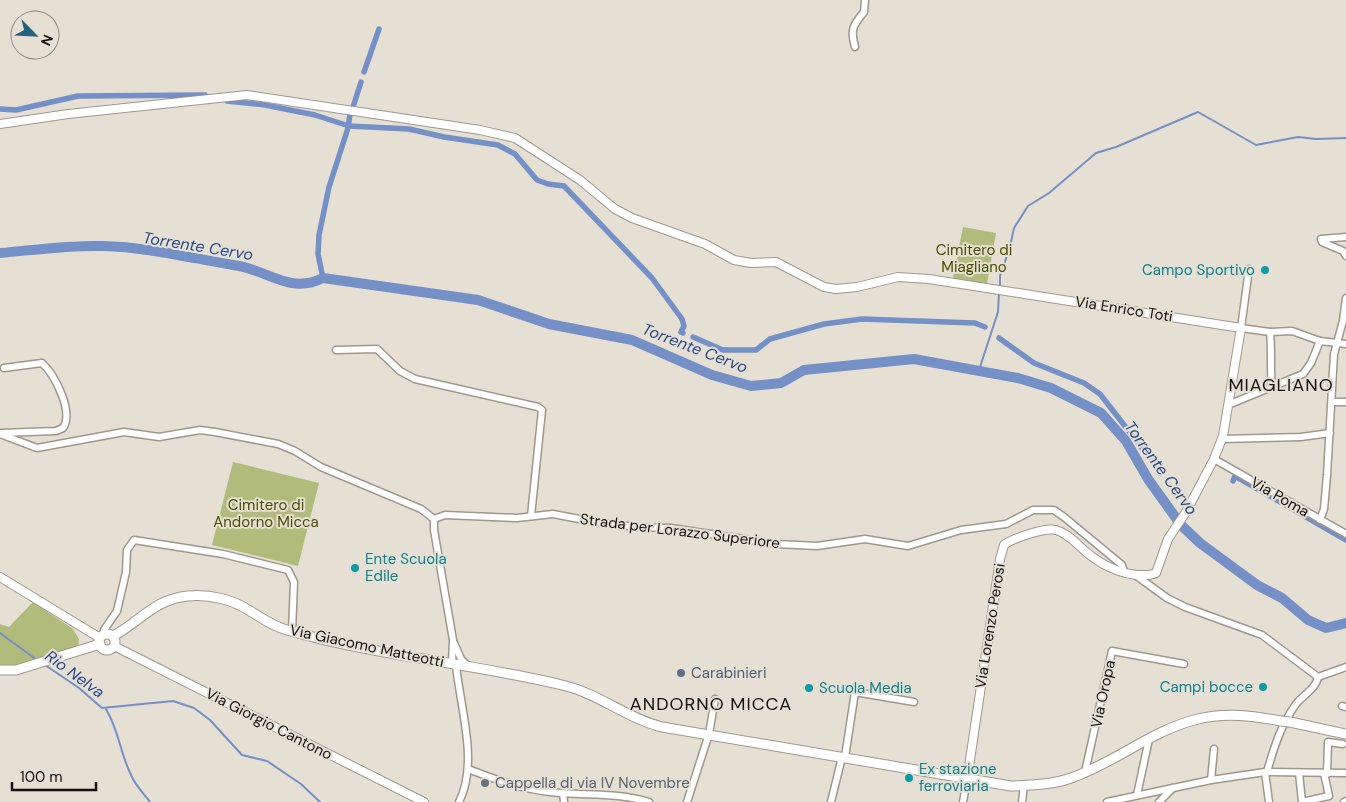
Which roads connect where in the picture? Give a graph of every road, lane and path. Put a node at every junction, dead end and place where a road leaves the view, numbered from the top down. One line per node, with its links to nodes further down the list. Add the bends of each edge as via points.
1 (865, 0): 2 (street, via 864,12 851,30)
2 (855, 47)
3 (0, 124): 8 (street, Via Enrico Toti, via 247,96 480,130 515,138 580,180 615,208 734,260 776,262 824,287 857,287 898,277 929,279)
4 (1346, 237): 5 (street, via 1321,239)
5 (1346, 256)
6 (1249, 269): 8 (street)
7 (1346, 298): 11 (street)
8 (1241, 328): 9 (street); 18 (street)
9 (1270, 332): 10 (street, via 1292,331); 15 (street)
10 (1318, 340): 11 (street); 15 (street, via 1311,363 1303,374)
11 (1338, 343): 12 (street); 16 (street, via 1334,354)
12 (1346, 344)
13 (336, 350): 23 (street, via 377,349 400,371 415,379 542,410)
14 (4, 368): 20 (street, via 42,363 59,388 67,421 56,431)
15 (1272, 388): 18 (street)
16 (1332, 402): 17 (street); 19 (street)
17 (1346, 402)
18 (1228, 405): 21 (street)
19 (1330, 433): 21 (street); 25 (street, via 1324,509)
20 (0, 434): 24 (street, via 37,448 124,432 159,437 200,430 278,444 321,468 421,509)
21 (1222, 439): 22 (street)
22 (1213, 461): 25 (street, Via Poma); 28 (street, Via Lorenzo Perosi, via 1168,539 1156,573)
23 (531, 516): 24 (street, Strada per Lorazzo Superiore, via 445,515); 27 (street, Strada per Lorazzo Superiore, via 553,514 777,544 817,546 865,540 908,546 961,530 1006,524 1033,510 1054,510 1122,565)
24 (434, 519): 32 (street)
25 (1320, 520): 26 (street, Via Poma)
26 (1346, 534)
27 (1124, 572): 28 (street, Via Lorenzo Perosi); 55 (street, Via Lorenzo Perosi, via 1095,559 1058,530 1046,530 1004,545)
28 (1134, 574): 41 (street, via 1185,607 1262,635)
29 (0, 577): 31 (street)
30 (292, 632): 31 (main road, Via Giacomo Matteotti, via 273,626 234,602 201,596 175,598 157,605); 31 (street, via 294,582 288,570 223,554 134,540 127,550 126,572 117,611 104,630); 35 (main road, Via Giacomo Matteotti)
31 (104, 638): 33 (main road, via 115,639); 33 (main road, via 106,650); 40 (main road, via 16,670)
32 (453, 640): 34 (street); 38 (street, via 457,654)
33 (114, 646): 61 (street, Via Giorgio Cantono)
34 (452, 648): 35 (street); 36 (street)
35 (438, 661): 36 (main road, Via Giacomo Matteotti)
36 (454, 664): 38 (main road, Via Giacomo Matteotti); 49 (street)
37 (1184, 664): 50 (street, Via Oropa, via 1112,651)
38 (469, 667): 44 (main road, Via Giacomo Matteotti, via 562,685 648,724)
39 (1346, 667): 41 (street)
40 (0, 670)
41 (1318, 677): 51 (street, via 1297,703 1278,735)
42 (714, 699): 44 (street)
43 (914, 702): 48 (street, via 855,692)
44 (708, 734): 48 (main road, Via Giacomo Matteotti); 65 (street)
45 (1149, 739): 46 (main road, Via Giacomo Matteotti, via 1178,725 1236,714 1286,721); 50 (main road, Via Giacomo Matteotti); 60 (street)
46 (1345, 739): 53 (street, via 1328,742)
47 (1214, 749): 56 (street)
48 (843, 757): 55 (main road, Via Giacomo Matteotti); 66 (street)
49 (468, 769): 59 (street, via 500,782); 62 (street)
50 (1085, 772): 57 (main road, Via Giacomo Matteotti, via 1051,783)
51 (1266, 772): 52 (street); 56 (street); 71 (street)
52 (1299, 773): 53 (street); 53 (street, via 1302,802 1329,796)
53 (1326, 773): 54 (street)
54 (1346, 773)
55 (967, 780): 57 (main road, Via Giacomo Matteotti); 67 (street, Via Lorenzo Perosi)
56 (1211, 780): 58 (street)
57 (1024, 785): 68 (street)
58 (1173, 788): 60 (street); 70 (street)
59 (563, 792): 63 (street); 64 (street, via 629,796)
60 (1139, 795): 69 (street)
61 (424, 802)
62 (459, 802)
63 (564, 802)
64 (649, 802)
65 (687, 802)
66 (831, 802)
67 (963, 802)
68 (1022, 802)
69 (1107, 802)
70 (1159, 802)
71 (1269, 802)

